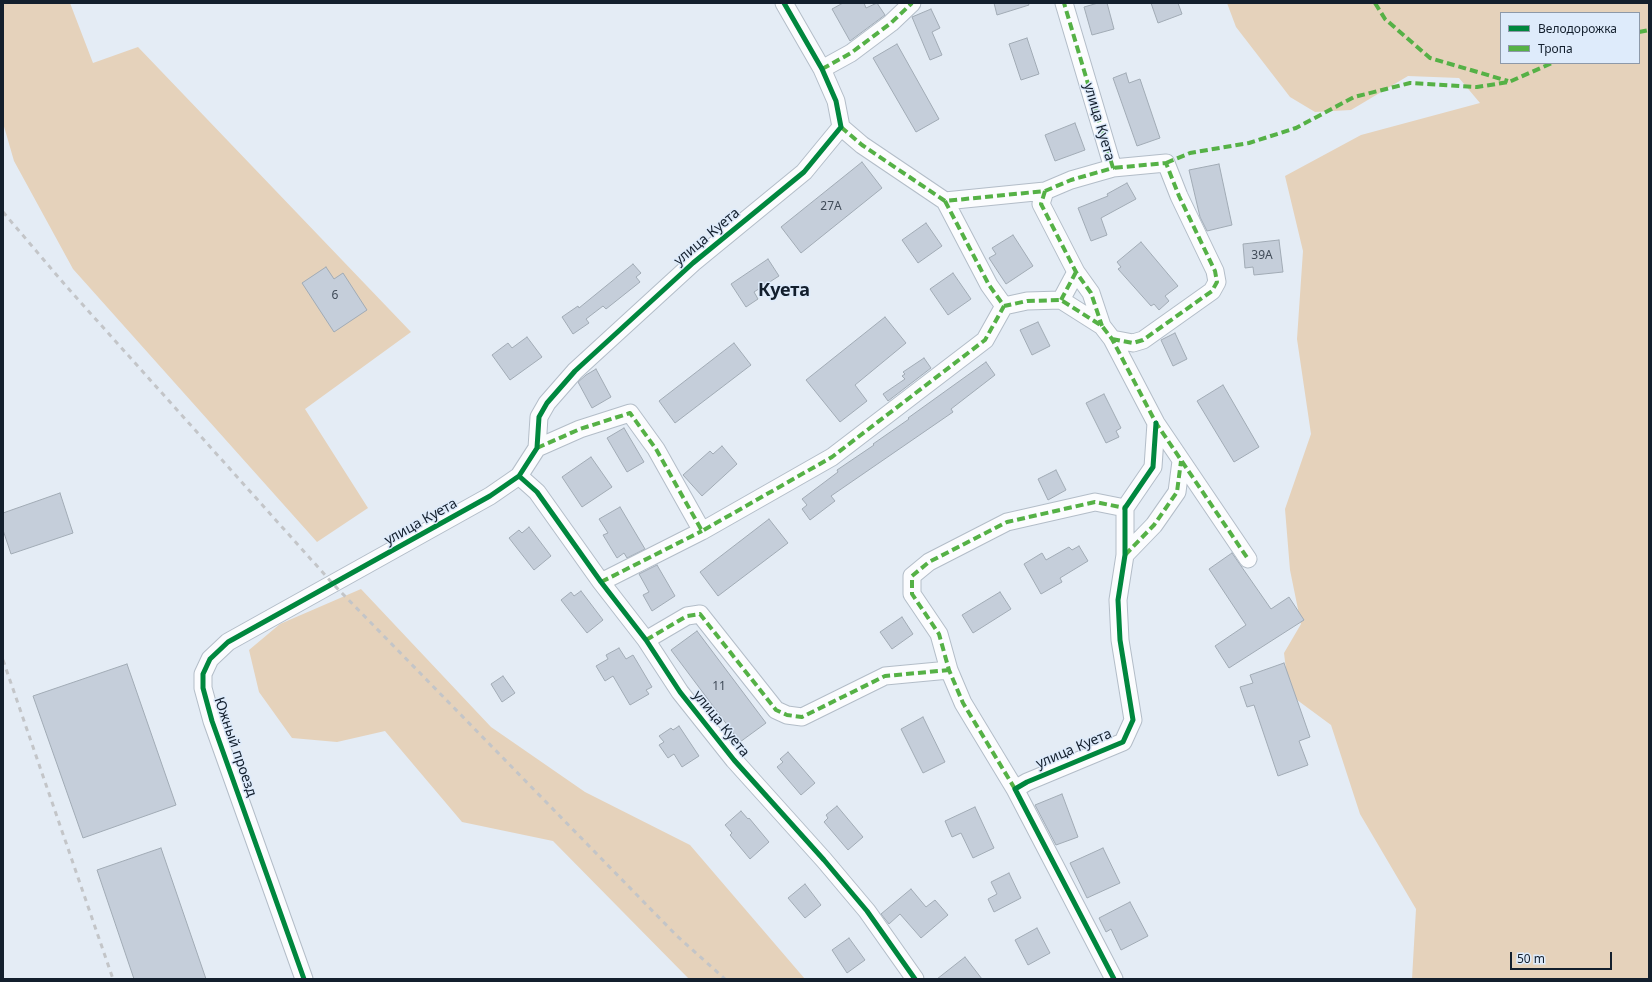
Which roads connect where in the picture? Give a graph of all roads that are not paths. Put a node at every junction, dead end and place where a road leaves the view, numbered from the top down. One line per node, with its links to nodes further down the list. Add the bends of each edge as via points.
1 (784, 3): 4 (street)
2 (912, 3): 4 (street, via 891,23)
3 (1064, 3): 6 (street, улица Куета)
4 (822, 69): 5 (street, via 836,101)
5 (841, 127): 8 (street, via 862,145); 14 (street, улица Куета, via 804,172 693,263 575,371 547,403 539,417)
6 (1113, 168): 7 (street, улица Куета); 12 (street, via 1166,163 1215,271 1217,282 1212,291 1143,340 1133,343)
7 (1045, 191): 8 (street, улица Куета); 9 (street, via 1041,204)
8 (945, 202): 11 (street, via 989,285)
9 (1076, 272): 10 (street); 12 (street, via 1091,293)
10 (1060, 300): 11 (street, via 1027,301); 12 (street)
11 (1004, 306): 18 (street, via 985,340 832,457)
12 (1107, 333): 13 (street)
13 (1156, 423): 15 (street); 17 (street, via 1153,467)
14 (536, 448): 16 (street, улица Куета); 18 (street, via 580,429 630,413 656,449)
15 (1181, 461): 19 (street, via 1177,492 1154,525); 20 (street)
16 (519, 476): 21 (street, улица Куета, via 537,492); 22 (street, улица Куета, via 490,496)
17 (1125, 508): 19 (street, улица Куета); 24 (street, via 1095,502 1007,522 929,562 912,576 912,594 939,634)
18 (702, 531): 21 (street)
19 (1125, 555): 25 (street, улица Куета, via 1118,600 1120,640 1133,720 1123,742)
20 (1248, 559)
21 (601, 582): 23 (street, улица Куета)
22 (334, 585): 26 (street, Южный проезд, via 228,642 210,659 203,674 203,688 212,721)
23 (646, 640): 24 (street, via 687,616 700,614 776,710 802,717 885,676); 27 (street, улица Куета, via 680,692 734,760 862,905)
24 (950, 670): 25 (street, via 962,703)
25 (1015, 789): 28 (street)
26 (304, 979)
27 (916, 979)
28 (1114, 979)

